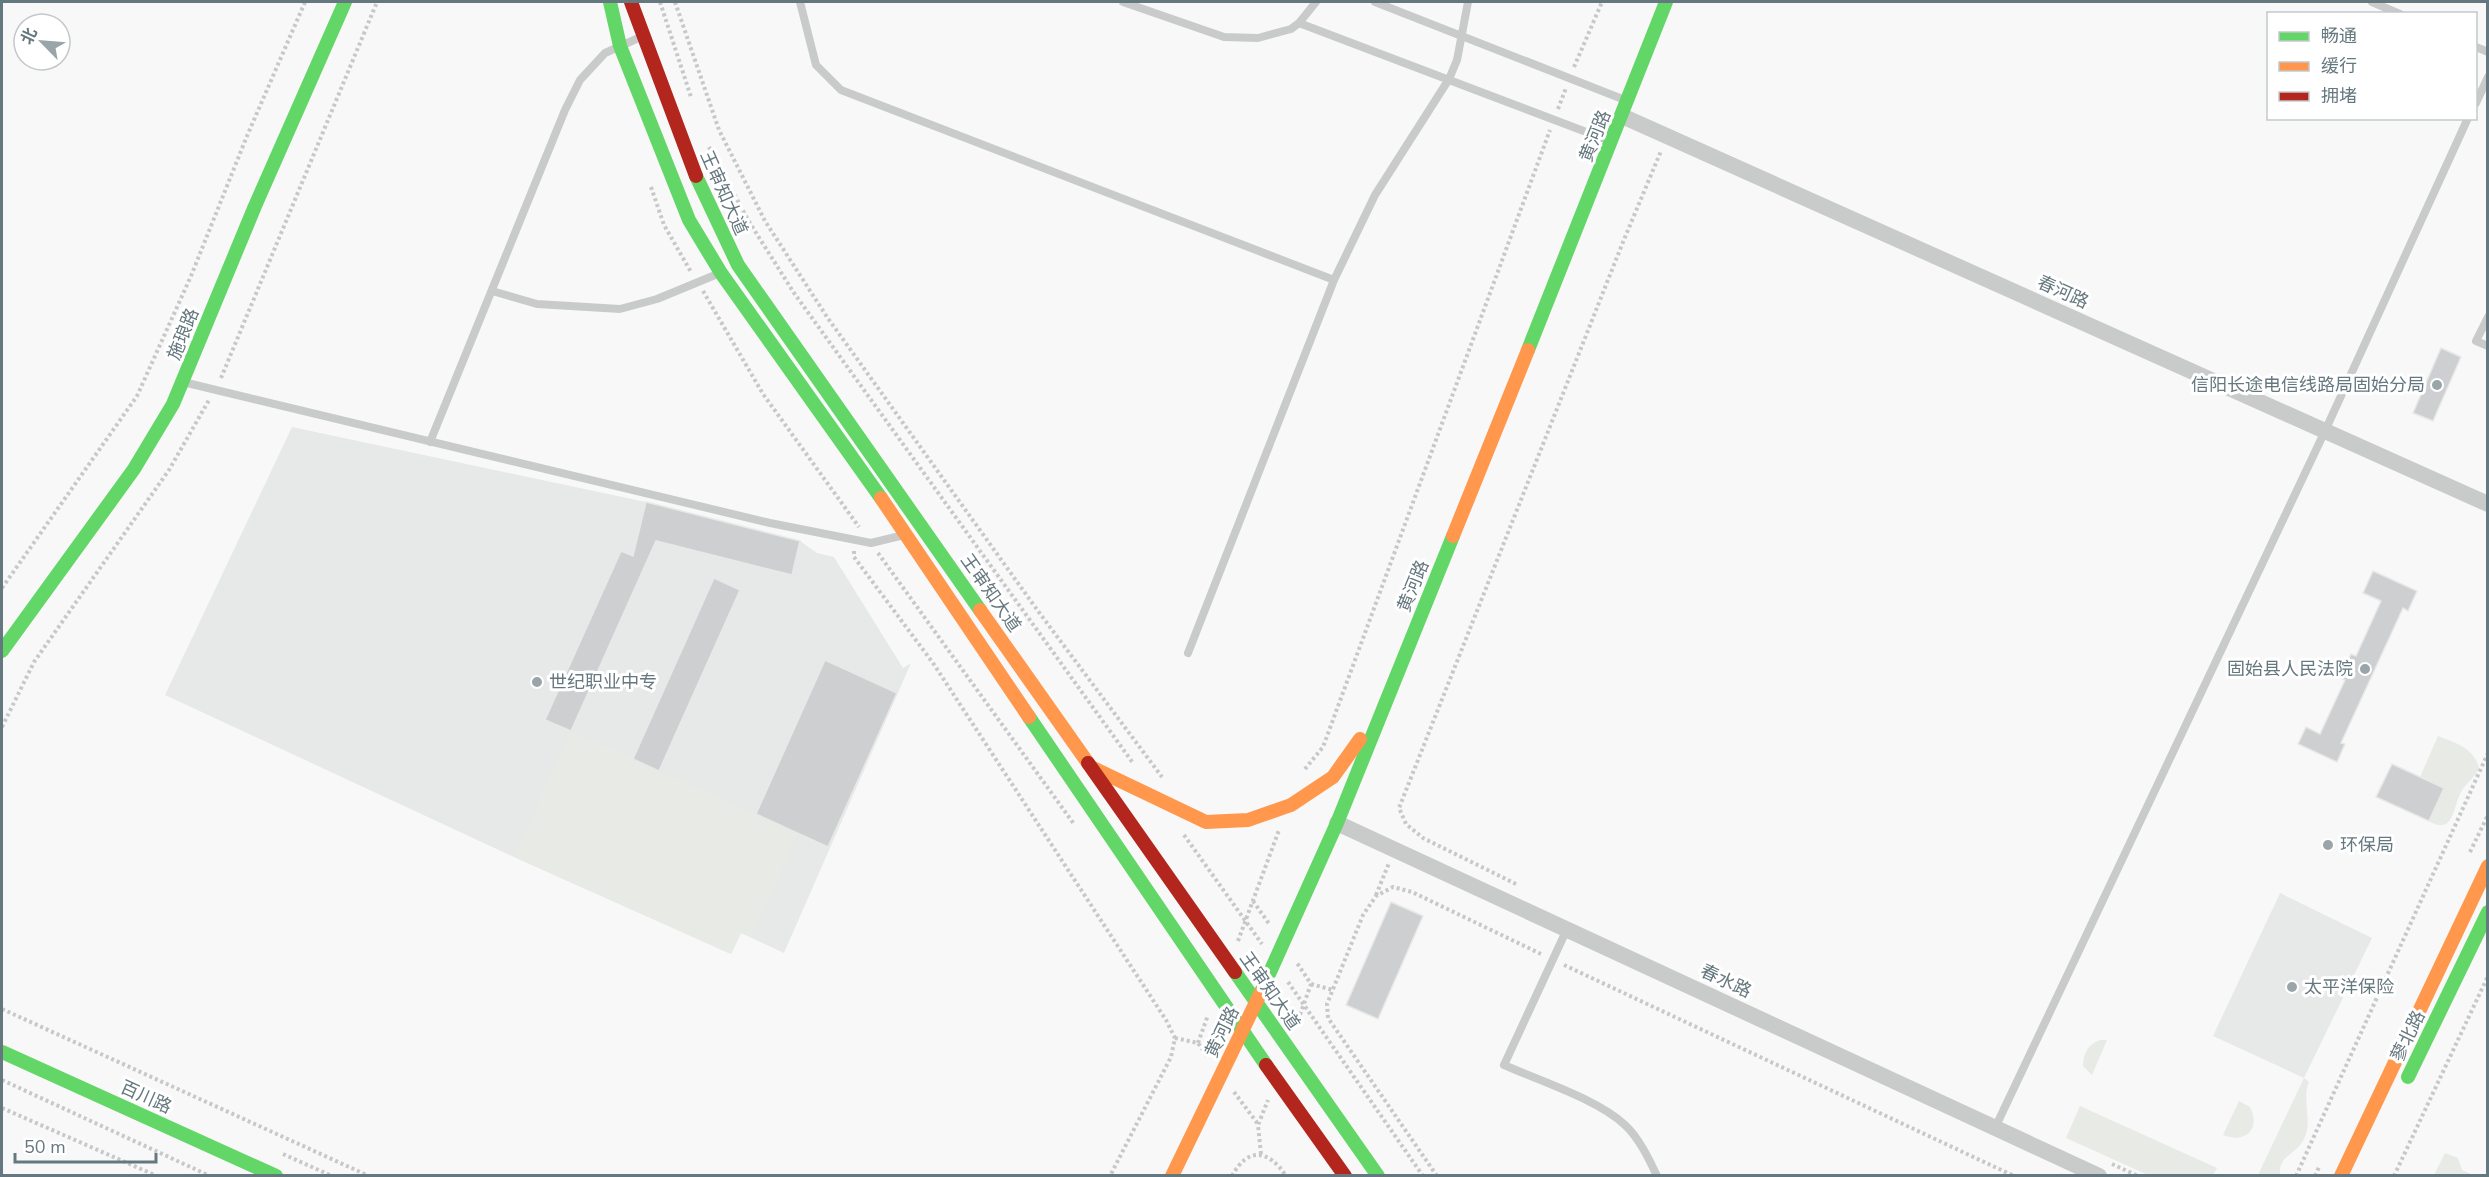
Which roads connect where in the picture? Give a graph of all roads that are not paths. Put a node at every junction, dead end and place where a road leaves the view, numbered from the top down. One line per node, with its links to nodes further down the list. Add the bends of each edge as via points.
1 (336, 2): 32 (main road, 施琅路, via 192,341 151,420)
2 (345, 2): 29 (main road, 施琅路)
3 (610, 2): 16 (main road)
4 (631, 2): 14 (main road, 王审知大道)
5 (800, 2): 25 (lane, via 816,65 841,90)
6 (1122, 2): 13 (lane, via 1224,37 1258,38)
7 (1316, 2): 13 (lane)
8 (1375, 2): 15 (lane)
9 (1468, 2): 15 (lane)
10 (1666, 2): 20 (main road, 黄河路)
11 (2372, 2): 12 (lane)
12 (2395, 12)
13 (1299, 23): 18 (lane)
14 (643, 36): 16 (lane); 23 (main road, 王审知大道, via 696,180)
15 (1463, 36): 18 (lane); 20 (lane, via 1570,79)
16 (620, 46): 24 (main road, via 689,220); 26 (lane, via 606,53 580,80)
17 (2487, 77): 19 (lane)
18 (1449, 80): 22 (lane); 25 (lane, via 1375,195)
19 (2477, 99)
20 (1625, 109): 22 (main road, 黄河路); 30 (street, 春河路, via 1667,136)
21 (2467, 120): 30 (lane)
22 (1612, 142): 40 (main road, 黄河路)
23 (738, 265): 24 (lane); 34 (main road, 王审知大道)
24 (721, 273): 26 (lane, via 657,299 620,309 537,304); 35 (main road)
25 (1334, 280): 39 (lane)
26 (492, 291): 31 (lane)
27 (2487, 317): 28 (lane, via 2476,340)
28 (2487, 346)
29 (183, 382): 31 (lane); 38 (main road, 施琅路, via 134,469)
30 (2325, 431): 33 (street, 春河路); 50 (lane)
31 (430, 442): 35 (lane, via 870,543)
32 (124, 458)
33 (2487, 504)
34 (925, 530): 35 (lane); 41 (main road, 王审知大道)
35 (906, 534): 47 (main road)
36 (51, 560): 37 (main road)
37 (2, 637)
38 (2, 651)
39 (1188, 653)
40 (1384, 705): 41 (main road, via 1333,777 1291,805 1248,820 1206,822); 42 (main road, 黄河路)
41 (1091, 767): 46 (main road, 王审知大道)
42 (1337, 823): 45 (street, 春水路); 46 (main road, 黄河路)
43 (2487, 866): 57 (main road)
44 (2487, 912): 49 (main road, 蓼北路)
45 (1567, 929): 50 (street, 春水路); 55 (lane, via 1504,1065 1598,1106 1625,1125)
46 (1256, 1003): 47 (main road, 黄河路); 54 (main road, 王审知大道)
47 (1242, 1031): 52 (main road, 黄河路); 53 (main road)
48 (2, 1052): 51 (main road, 百川路, via 240,1164)
49 (2402, 1091)
50 (1995, 1128): 56 (street, 春水路)
51 (276, 1176)
52 (1172, 1176)
53 (1345, 1176)
54 (1378, 1176)
55 (1657, 1176)
56 (2099, 1176)
57 (2341, 1176)

